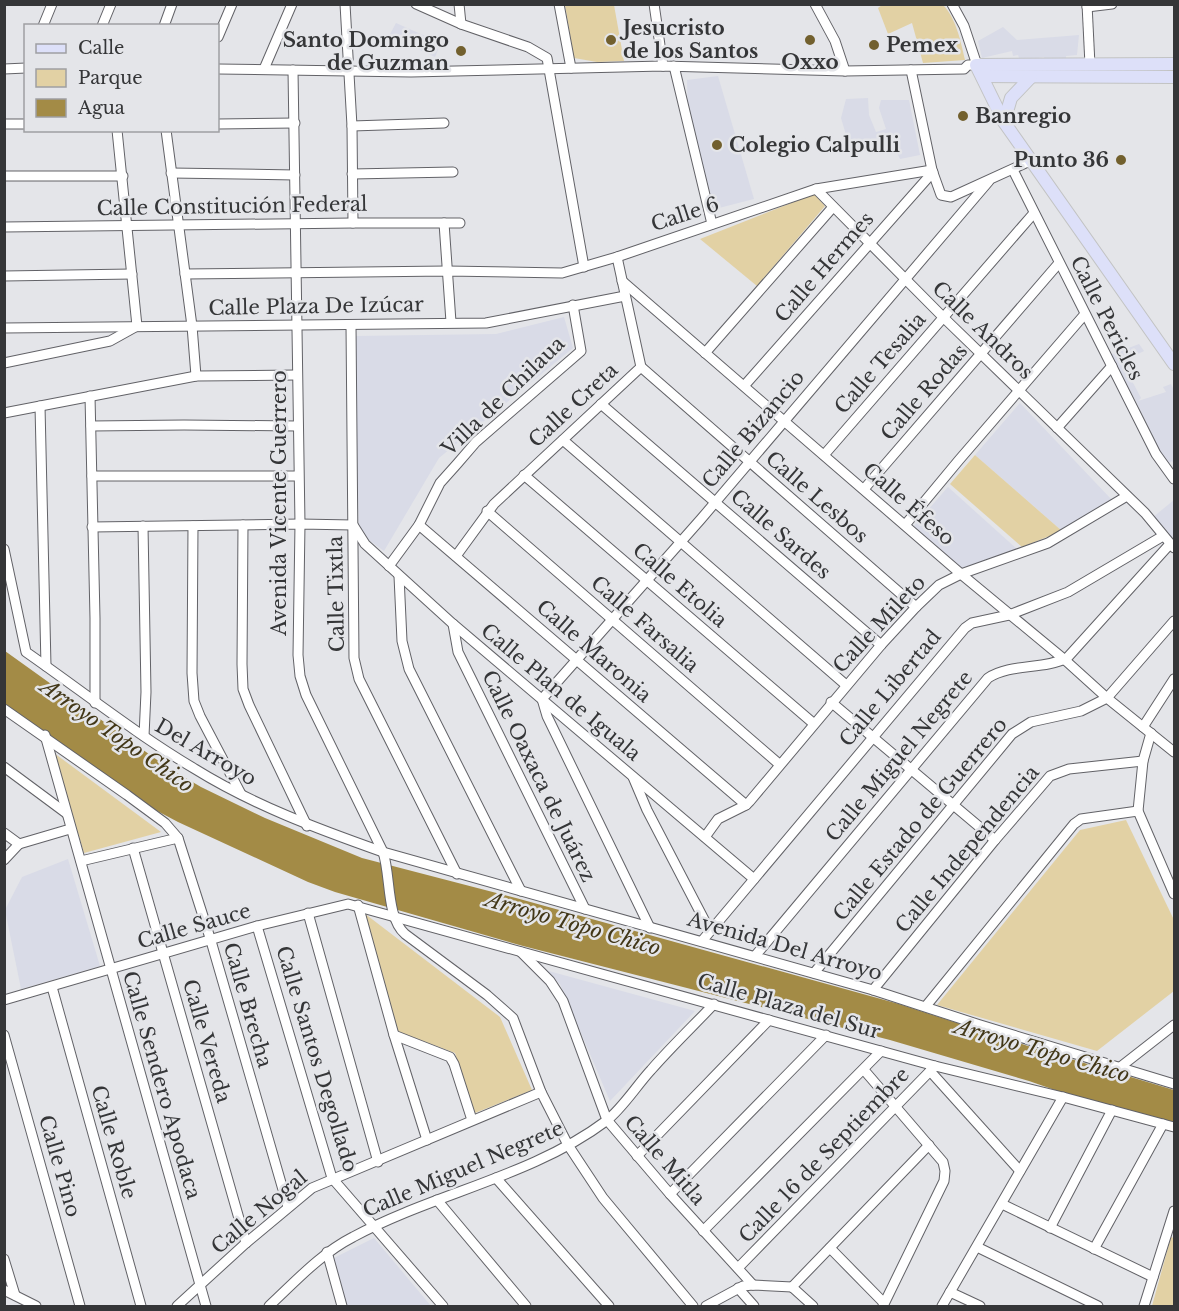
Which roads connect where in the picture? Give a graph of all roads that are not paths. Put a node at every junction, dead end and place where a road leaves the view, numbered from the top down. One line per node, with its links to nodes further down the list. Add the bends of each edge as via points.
1 (52, 4): 15 (street)
2 (111, 4): 16 (street)
3 (172, 4): 17 (street)
4 (231, 4): 19 (street)
5 (292, 4): 29 (street)
6 (345, 4): 33 (street)
7 (416, 4): 18 (street)
8 (459, 4): 18 (street)
9 (559, 4): 26 (street)
10 (654, 4): 22 (street)
11 (815, 4): 34 (street, via 835,41)
12 (952, 4): 32 (street)
13 (1112, 4): 14 (street)
14 (1087, 6): 21 (street)
15 (44, 24)
16 (103, 24)
17 (165, 24)
18 (460, 24): 25 (street, via 528,47 547,58)
19 (219, 34)
20 (1174, 63): 21 (main road)
21 (1090, 65): 32 (main road)
22 (663, 66): 23 (street); 26 (street)
23 (674, 66): 34 (street); 63 (street)
24 (24, 67): 27 (street)
25 (549, 68): 26 (street); 33 (street); 70 (street)
26 (571, 68)
27 (4, 69)
28 (219, 69): 29 (street)
29 (264, 69): 30 (street)
30 (293, 70): 33 (street); 38 (street, Avenida Vicente Guerrero)
31 (911, 70): 32 (street, via 964,69 969,74); 34 (street); 48 (street)
32 (979, 70): 35 (main road); 37 (main road)
33 (350, 71): 43 (street)
34 (845, 71)
35 (1031, 77): 36 (main road); 37 (main road, via 1011,98)
36 (1174, 77)
37 (1004, 122): 46 (main road)
38 (295, 123): 42 (street); 52 (street, Avenida Vicente Guerrero)
39 (444, 123): 43 (street)
40 (4, 124): 41 (street)
41 (24, 124)
42 (219, 124)
43 (352, 126): 51 (street)
44 (117, 132): 54 (street)
45 (166, 132): 50 (street)
46 (1030, 161): 47 (street); 90 (main road)
47 (1013, 170): 55 (street); 58 (street, Calle Pericles)
48 (932, 171): 55 (street, via 939,193 947,198); 56 (street, Calle 6); 67 (street, Calle Hermes)
49 (453, 172): 51 (street)
50 (171, 173): 52 (street); 65 (street)
51 (352, 174): 59 (street)
52 (295, 175): 62 (street, Avenida Vicente Guerrero)
53 (4, 176): 54 (street)
54 (123, 176): 64 (street)
55 (989, 181): 77 (street, Calle Bizancio)
56 (816, 189): 57 (street, Calle Andros); 63 (street, Calle 6)
57 (833, 207): 67 (street, Calle Andros); 88 (street)
58 (1034, 213): 69 (street, Calle Pericles); 81 (street, Calle Tesalia)
59 (353, 223): 60 (street, Calle Constitución Federal); 62 (street, Calle Constitución Federal)
60 (444, 223): 61 (street, Calle Constitución Federal); 71 (street)
61 (460, 223)
62 (295, 224): 65 (street, Calle Constitución Federal); 74 (street, Avenida Vicente Guerrero)
63 (712, 224): 68 (street, Calle 6)
64 (128, 225): 65 (street, Calle Constitución Federal); 66 (street, Calle Constitución Federal); 72 (street)
65 (178, 225): 73 (street)
66 (4, 227)
67 (869, 243): 77 (street, Calle Andros); 96 (street, Calle Hermes)
68 (616, 256): 70 (street, Calle 6); 76 (street, Calle Creta)
69 (1059, 263): 80 (street, Calle Pericles); 89 (street, Calle Rodas)
70 (584, 267): 71 (street, Calle 6, via 553,273)
71 (447, 271): 74 (street, Calle 6); 82 (street)
72 (132, 274): 75 (street); 85 (street)
73 (185, 274): 74 (street, Calle 6); 86 (street)
74 (295, 274): 83 (street, Avenida Vicente Guerrero)
75 (4, 276)
76 (622, 280): 78 (street, Calle Creta); 88 (street, Calle Éfeso)
77 (906, 280): 81 (street, Calle Andros); 102 (street, Calle Bizancio)
78 (625, 296): 79 (street, Calle Plaza De Izúcar); 93 (street, Calle Creta)
79 (573, 305): 82 (street, Calle Plaza De Izúcar, via 486,323); 120 (street, Villa de Chilaua, via 579,353 476,442 441,483)
80 (1085, 314): 92 (street, Calle Pericles); 97 (street)
81 (943, 317): 89 (street, Calle Andros); 107 (street, Calle Tesalia)
82 (451, 322): 84 (street, Calle Plaza De Izúcar)
83 (296, 324): 84 (street, Calle Plaza De Izúcar); 86 (street, Calle Plaza De Izúcar); 94 (street, Avenida Vicente Guerrero)
84 (351, 325): 119 (street, Calle Tixtla)
85 (137, 326): 86 (street, Calle Plaza De Izúcar); 87 (street, Calle Plaza De Izúcar); 91 (street, via 110,341)
86 (192, 326): 95 (street)
87 (4, 328)
88 (705, 353): 96 (street, Calle Éfeso)
89 (981, 353): 97 (street, Calle Andros); 113 (street, Calle Rodas)
90 (1172, 357)
91 (4, 363)
92 (1112, 366): 105 (street); 112 (street, Calle Pericles, via 1156,454)
93 (641, 367): 99 (street, Calle Creta); 108 (street, Calle Lesbos)
94 (296, 375): 95 (street); 104 (street, Avenida Vicente Guerrero)
95 (196, 376): 98 (street)
96 (744, 386): 102 (street, Calle Éfeso)
97 (1020, 391): 105 (street, Calle Andros); 121 (street)
98 (90, 396): 100 (street); 103 (street)
99 (601, 404): 106 (street, Calle Creta); 115 (street, Calle Sardes)
100 (40, 406): 101 (street); 142 (street)
101 (4, 413)
102 (784, 421): 107 (street, Calle Éfeso); 108 (street, Calle Bizancio)
103 (91, 426): 104 (street); 111 (street)
104 (297, 426): 110 (street, Avenida Vicente Guerrero)
105 (1057, 428): 114 (street, Calle Andros)
106 (563, 440): 109 (street, Calle Creta); 126 (street, Calle Etolia)
107 (824, 455): 113 (street, Calle Éfeso)
108 (750, 462): 115 (street, Calle Bizancio); 134 (street, Calle Lesbos)
109 (524, 475): 116 (street, Calle Creta); 133 (street, Calle Etolia)
110 (298, 476): 111 (street); 117 (street, Avenida Vicente Guerrero)
111 (92, 477): 124 (street)
112 (1174, 478)
113 (864, 489): 121 (street, Calle Éfeso)
114 (1127, 496): 125 (street, Calle Andros); 131 (street, Calle Mileto, via 1048,543)
115 (716, 501): 126 (street, Calle Bizancio); 139 (street, Calle Sardes)
116 (487, 511): 129 (street, Calle Creta); 136 (street, Calle Farsalia)
117 (300, 524): 118 (street); 119 (street); 174 (street, Avenida Vicente Guerrero, via 300,676)
118 (243, 525): 123 (street); 166 (street, via 243,689)
119 (353, 525): 130 (street, Calle Plan de Iguala, via 365,544); 177 (street, Calle Tixtla, via 352,640 359,679)
120 (419, 525): 129 (street, Calle Maronia); 130 (street, Villa de Chilaua)
121 (905, 525): 131 (street, Calle Éfeso)
122 (143, 526): 123 (street); 124 (street); 153 (street)
123 (193, 526): 161 (street, via 194,701)
124 (92, 527): 148 (street)
125 (1163, 536): 127 (street, Calle Andros); 135 (street, Calle Libertad, via 1068,591)
126 (681, 542): 133 (street, Calle Bizancio); 144 (street, Calle Etolia)
127 (1172, 546): 141 (street)
128 (4, 549): 142 (street, Del Arroyo, via 24,650)
129 (456, 556): 140 (street, Calle Maronia)
130 (389, 566): 132 (street, Calle Plan de Iguala)
131 (961, 574): 134 (street, Calle Mileto, via 939,585); 135 (street, Calle Éfeso)
132 (399, 576): 138 (street, Calle Plan de Iguala); 179 (street, via 402,641 409,669)
133 (647, 580): 136 (street, Calle Bizancio); 150 (street, Calle Etolia)
134 (916, 606): 139 (street, Calle Mileto)
135 (1009, 615): 141 (street, Calle Éfeso); 154 (street, Calle Libertad, via 965,628)
136 (613, 620): 140 (street, Calle Bizancio); 157 (street, Calle Farsalia)
137 (1174, 621): 145 (street, Calle Estado de Guerrero)
138 (453, 624): 146 (street, Calle Plan de Iguala); 182 (street, Calle Oaxaca de Juárez, via 463,663)
139 (881, 645): 144 (street, Calle Mileto)
140 (578, 660): 146 (street, Calle Bizancio); 163 (street, Calle Maronia)
141 (1065, 660): 145 (street, Calle Éfeso); 159 (street, Calle Miguel Negrete, via 1003,671 988,678)
142 (46, 666): 148 (street, Del Arroyo)
143 (1174, 679): 151 (street)
144 (846, 685): 147 (street, Calle Mileto)
145 (1107, 698): 151 (street, Calle Éfeso); 162 (street, Calle Estado de Guerrero, via 1081,711 1039,719 1018,728)
146 (542, 699): 160 (street, Calle Plan de Iguala); 186 (street)
147 (831, 702): 150 (street, Calle Mileto); 154 (street)
148 (95, 703): 153 (street, Del Arroyo)
149 (4, 709): 152 (street, Calle Brecha)
150 (813, 723): 157 (street, Calle Mileto)
151 (1147, 730): 155 (street, Calle Éfeso); 156 (street)
152 (45, 735): 165 (street, Calle Sendero Apodaca); 170 (street, Calle Brecha, via 165,823)
153 (144, 736): 161 (street, Del Arroyo)
154 (872, 736): 159 (street); 178 (street, Calle Libertad)
155 (1174, 752)
156 (1143, 761): 164 (street); 171 (street, Calle Independencia, via 1058,772 1042,784)
157 (779, 764): 163 (street, Calle Mileto)
158 (4, 767): 165 (street)
159 (912, 769): 162 (street); 192 (street, Calle Miguel Negrete)
160 (632, 775): 169 (street, Calle Plan de Iguala); 187 (street)
161 (241, 794): 166 (street, Del Arroyo)
162 (953, 804): 171 (street); 194 (street, Calle Estado de Guerrero)
163 (746, 805): 169 (street, Calle Mileto, via 718,819)
164 (1138, 810): 180 (street); 199 (street, via 1081,819 1074,824)
165 (66, 813): 167 (street, Calle Sendero Apodaca)
166 (308, 826): 174 (street, Del Arroyo)
167 (70, 829): 172 (street); 176 (street, Calle Sendero Apodaca)
168 (4, 833): 172 (street)
169 (705, 837): 178 (street, Calle Plan de Iguala)
170 (178, 838): 173 (street); 188 (street, Calle Brecha)
171 (995, 840): 196 (street, Calle Independencia)
172 (19, 844): 175 (street)
173 (133, 848): 176 (street); 191 (street, Calle Vereda)
174 (382, 852): 177 (street, Avenida Del Arroyo); 184 (street, Avenida Vicente Guerrero)
175 (4, 860)
176 (81, 861): 193 (street, Calle Sendero Apodaca)
177 (457, 874): 179 (street, Avenida Del Arroyo)
178 (754, 879): 187 (street, Calle Libertad)
179 (521, 891): 182 (street, Avenida Del Arroyo)
180 (1174, 894)
181 (358, 905): 183 (street, Calle Sauce, via 341,904); 184 (street, Calle Sauce); 203 (street)
182 (585, 909): 186 (street, Avenida Del Arroyo)
183 (308, 913): 185 (street, Calle Sauce); 222 (street)
184 (394, 917): 190 (street, Calle Plaza del Sur); 210 (street, via 405,934 510,1014)
185 (257, 926): 188 (street, Calle Sauce); 224 (street, Calle Santos Degollado)
186 (650, 928): 189 (street, Avenida Del Arroyo)
187 (710, 931): 189 (street, Calle Libertad)
188 (211, 941): 191 (street, Calle Sauce); 229 (street, Calle Brecha)
189 (702, 941): 192 (street, Avenida Del Arroyo)
190 (520, 951): 198 (street, Calle Plaza del Sur); 215 (street, Calle Mitla, via 550,981 563,1001)
191 (163, 955): 193 (street, Calle Sauce); 235 (street, Calle Vereda)
192 (755, 956): 194 (street, Avenida Del Arroyo)
193 (111, 968): 195 (street, Calle Sauce); 244 (street, Calle Sendero Apodaca)
194 (814, 973): 196 (street, Avenida Del Arroyo)
195 (52, 987): 197 (street, Calle Sauce); 254 (street, Calle Roble)
196 (873, 990): 199 (street, Avenida Del Arroyo)
197 (4, 1000)
198 (714, 1004): 200 (street, Calle Plaza del Sur); 215 (street, Calle Miguel Negrete)
199 (926, 1006): 206 (street, Avenida Del Arroyo)
200 (769, 1020): 204 (street, Calle Plaza del Sur); 221 (street)
201 (1174, 1025): 206 (street)
202 (4, 1035): 253 (street, Calle Pino)
203 (394, 1035): 214 (street, via 452,1059); 218 (street)
204 (826, 1035): 205 (street, Calle Plaza del Sur); 226 (street)
205 (881, 1051): 207 (street, Calle Plaza del Sur); 208 (street)
206 (1119, 1068): 209 (street, Avenida Del Arroyo)
207 (933, 1069): 211 (street, Calle Plaza del Sur); 212 (street, Calle 16 de Septiembre); 223 (street)
208 (864, 1070): 212 (street); 233 (street)
209 (1174, 1084)
210 (541, 1092): 214 (street, Calle Nogal); 219 (street)
211 (1063, 1097): 213 (street, Calle Plaza del Sur); 223 (street)
212 (896, 1107): 220 (street); 241 (street, Calle 16 de Septiembre)
213 (1112, 1110): 216 (street, Calle Plaza del Sur); 232 (street)
214 (472, 1120): 218 (street, Calle Nogal)
215 (607, 1120): 219 (street, Calle Miguel Negrete); 221 (street, Calle Mitla)
216 (1163, 1124): 217 (street, Calle Plaza del Sur); 238 (street)
217 (1174, 1127)
218 (427, 1140): 222 (street, Calle Nogal)
219 (568, 1145): 225 (street, Calle Miguel Negrete); 261 (street, via 603,1198)
220 (929, 1145): 237 (street); 251 (street, via 943,1162 944,1181)
221 (637, 1156): 226 (street, Calle Mitla)
222 (378, 1162): 224 (street, Calle Nogal)
223 (1020, 1171): 228 (street)
224 (332, 1178): 229 (street, Calle Nogal); 231 (street, Calle Santos Degollado)
225 (496, 1178): 227 (street, Calle Miguel Negrete); 260 (street)
226 (670, 1194): 233 (street, Calle Mitla)
227 (437, 1200): 231 (street, Calle Miguel Negrete); 259 (street)
228 (1002, 1204): 232 (street); 236 (street)
229 (288, 1207): 235 (street, Calle Nogal)
230 (1174, 1210): 234 (street)
231 (374, 1227): 239 (street, Calle Miguel Negrete); 258 (street, Calle Santos Degollado)
232 (1050, 1228): 238 (street)
233 (703, 1231): 241 (street, Calle Mitla)
234 (1171, 1231): 242 (street)
235 (246, 1244): 244 (street, Calle Nogal)
236 (977, 1247): 248 (street); 267 (street)
237 (830, 1248): 245 (street); 251 (street)
238 (1094, 1249): 242 (street)
239 (327, 1252): 250 (street, Calle Miguel Negrete); 257 (street)
240 (4, 1259): 249 (street)
241 (738, 1268): 243 (street, Calle Mitla)
242 (1153, 1277): 268 (street)
243 (753, 1285): 245 (street); 246 (street)
244 (199, 1287): 255 (street, Calle Nogal); 256 (street, Calle Sendero Apodaca)
245 (792, 1287): 264 (street)
246 (738, 1288): 262 (street); 263 (street)
247 (4, 1290): 249 (street)
248 (950, 1292): 265 (street); 266 (street)
249 (15, 1295): 252 (street)
250 (274, 1305)
251 (883, 1305)
252 (36, 1306)
253 (80, 1306)
254 (141, 1306)
255 (177, 1306)
256 (206, 1306)
257 (342, 1306)
258 (443, 1306)
259 (526, 1306)
260 (609, 1306)
261 (693, 1306)
262 (706, 1306)
263 (754, 1306)
264 (813, 1306)
265 (942, 1306)
266 (980, 1306)
267 (1098, 1306)
268 (1144, 1306)

